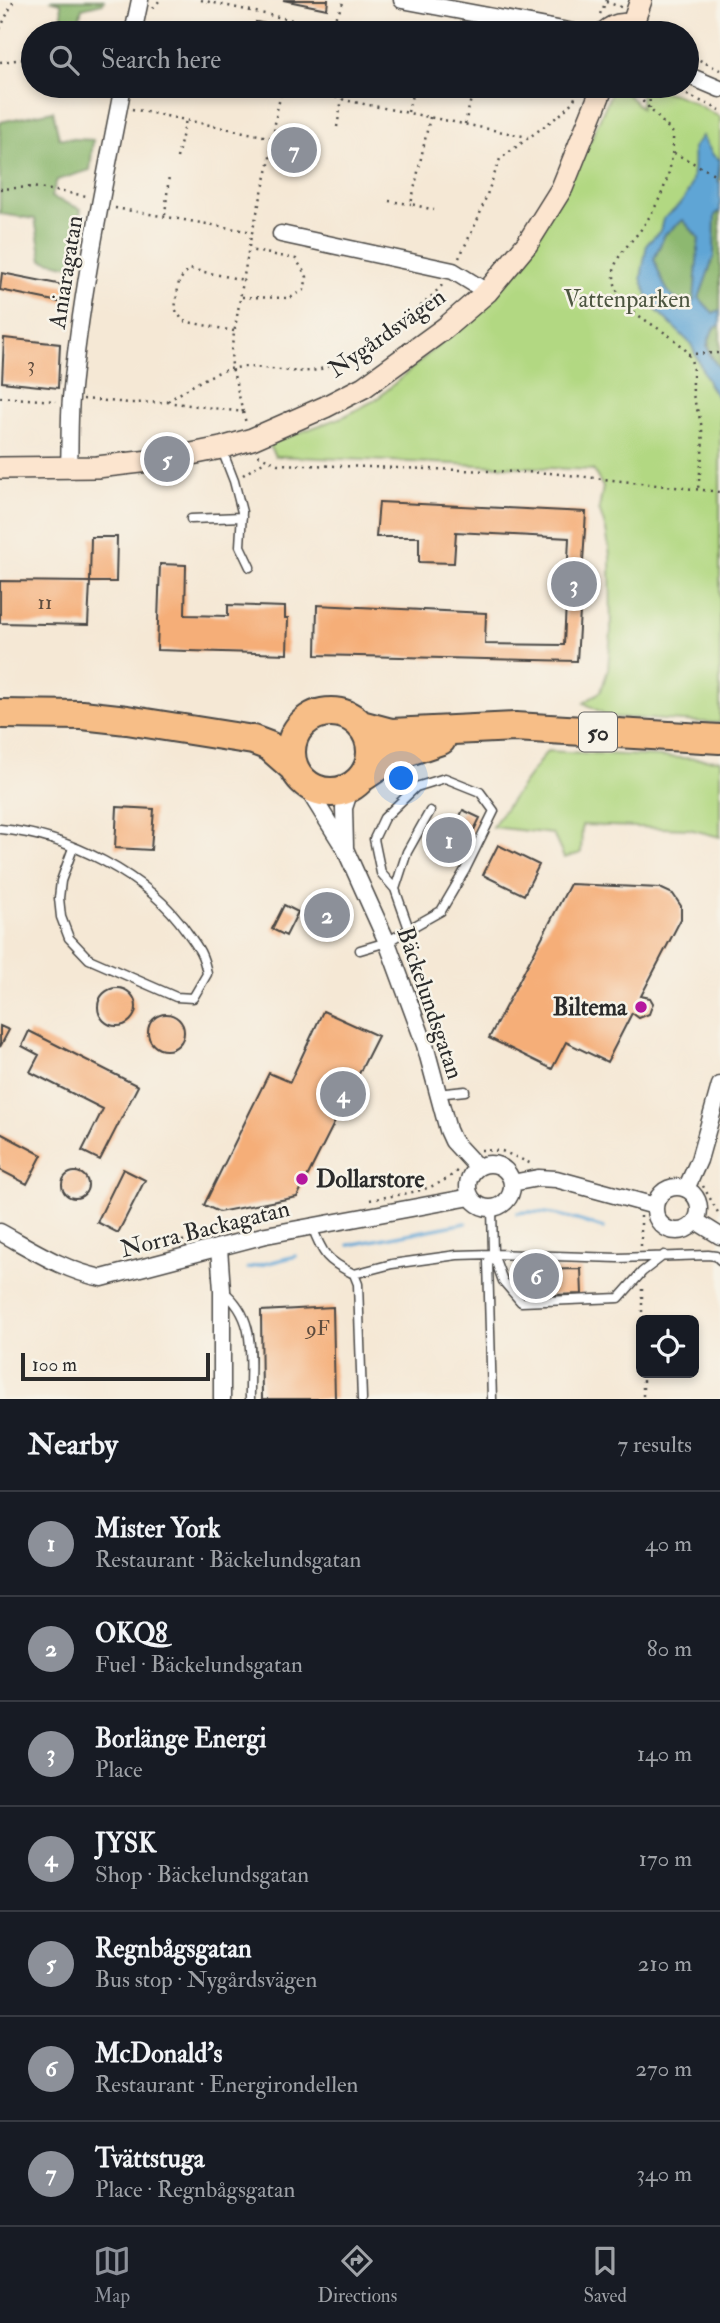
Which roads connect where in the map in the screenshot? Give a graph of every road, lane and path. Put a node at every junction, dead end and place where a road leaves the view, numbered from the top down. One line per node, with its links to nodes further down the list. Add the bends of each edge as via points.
1 (14, 0): 12 (path)
2 (140, 0): 7 (street)
3 (203, 0): 8 (path)
4 (344, 0): 9 (path)
5 (402, 0): 10 (street)
6 (642, 0): 11 (street)
7 (136, 21)
8 (300, 21)
9 (332, 21)
10 (515, 21)
11 (638, 21)
12 (0, 29)
13 (21, 59): 15 (path)
14 (699, 60): 16 (path)
15 (0, 62)
16 (720, 70)
17 (699, 80): 18 (street)
18 (720, 89)
19 (121, 98): 46 (street, Aniaragatan)
20 (281, 98): 39 (path)
21 (339, 98): 29 (path)
22 (411, 98): 33 (path)
23 (471, 98): 36 (path)
24 (575, 98): 38 (path)
25 (598, 98): 55 (street, Nygårdsvägen, via 562,188 527,244)
26 (640, 98): 30 (path)
27 (650, 98): 30 (path)
28 (694, 98): 32 (path)
29 (342, 99): 33 (path); 37 (path)
30 (650, 108): 40 (path, via 673,133)
31 (130, 109): 35 (path)
32 (720, 110)
33 (408, 112): 34 (path)
34 (430, 117): 36 (path); 47 (path)
35 (186, 120): 39 (path); 41 (path)
36 (465, 124): 38 (path)
37 (337, 127)
38 (530, 137): 53 (path, via 500,159)
39 (273, 138): 50 (path)
40 (674, 153): 43 (path); 59 (path, via 664,191 622,252 614,272 619,293 636,314)
41 (177, 158)
42 (169, 175): 49 (path)
43 (720, 177)
44 (0, 189): 46 (path, via 32,187)
45 (388, 201): 47 (path)
46 (106, 202): 49 (path); 62 (street, Aniaragatan)
47 (411, 204): 48 (path)
48 (434, 210)
49 (165, 215): 50 (path)
50 (253, 232): 52 (path)
51 (281, 234): 53 (street)
52 (249, 250): 54 (path); 56 (path, via 296,259 307,277 304,290 290,298)
53 (453, 271): 55 (street); 60 (path, via 410,316 329,367 310,371)
54 (244, 280): 56 (path); 57 (path, via 189,270 179,281 175,309 183,320)
55 (487, 292): 65 (street, Nygårdsvägen, via 364,387)
56 (242, 297): 57 (path)
57 (234, 331): 60 (path)
58 (720, 353): 59 (path)
59 (688, 354): 71 (path, via 702,431)
60 (232, 368): 63 (path); 64 (path)
61 (0, 397): 62 (path)
62 (71, 401): 63 (path); 69 (street, Aniaragatan)
63 (167, 402): 64 (path)
64 (243, 412): 65 (path)
65 (252, 439): 66 (street, Nygårdsvägen); 67 (path, via 254,450)
66 (221, 448): 69 (street, Nygårdsvägen, via 167,459); 70 (lane)
67 (267, 460): 70 (path); 71 (path, via 305,466 550,473)
68 (0, 468): 69 (street, Nygårdsvägen)
69 (69, 468)
70 (234, 481): 73 (lane)
71 (698, 489): 72 (path)
72 (720, 492)
73 (242, 517): 74 (lane); 75 (lane, via 240,546)
74 (191, 519)
75 (250, 567)
76 (0, 714): 77 (highway)
77 (82, 715): 79 (highway); 82 (highway)
78 (306, 721): 80 (highway, via 334,712); 82 (highway); 84 (highway, via 292,742)
79 (0, 722)
80 (361, 725): 81 (highway, 50, via 391,733); 85 (highway, via 372,750 368,768)
81 (477, 730): 83 (highway, 50, via 515,727); 85 (highway, 50, via 394,756)
82 (213, 733): 84 (highway, via 269,746)
83 (720, 739)
84 (297, 772): 85 (highway, via 318,790 340,791); 89 (street, Bäckelundsgatan)
85 (357, 782): 89 (street, Bäckelundsgatan, via 346,798)
86 (430, 811): 90 (lane, via 407,852)
87 (0, 829): 88 (lane)
88 (73, 848): 88 (lane, via 59,898 69,938 89,959 176,998 192,998 207,974 205,958 184,928 132,877)
89 (345, 849): 92 (street, Bäckelundsgatan)
90 (395, 889): 91 (lane); 91 (lane, via 381,873 374,839 384,818 416,787 445,778 480,792 495,811 465,870 440,911)
91 (409, 929): 92 (lane)
92 (387, 942): 93 (lane); 96 (street, Bäckelundsgatan)
93 (360, 950)
94 (720, 1085): 99 (street)
95 (465, 1091): 96 (lane)
96 (438, 1094): 97 (street, Bäckelundsgatan, via 453,1141)
97 (477, 1167): 98 (street, via 499,1165); 100 (street, via 468,1184)
98 (512, 1182): 101 (street, via 556,1179); 102 (street, via 510,1196)
99 (686, 1189): 101 (street, via 667,1190); 103 (street, via 697,1200)
100 (471, 1197): 102 (street); 104 (street, Norra Backagatan)
101 (655, 1206): 103 (street, via 658,1220 669,1230 684,1230)
102 (492, 1208): 110 (lane)
103 (696, 1221): 106 (street)
104 (312, 1226): 108 (street, Norra Backagatan); 113 (lane, via 326,1257)
105 (0, 1232): 108 (street, Norra Backagatan, via 63,1266 102,1278)
106 (720, 1236)
107 (192, 1238): 109 (path)
108 (219, 1248): 114 (street)
109 (154, 1249)
110 (493, 1254): 111 (lane); 111 (lane, via 503,1281 521,1303 619,1298); 113 (lane, via 419,1260); 119 (lane, via 488,1262)
111 (664, 1255): 112 (lane, via 708,1255)
112 (720, 1260)
113 (354, 1274): 118 (lane)
114 (222, 1290): 116 (street); 117 (lane, via 241,1307 248,1328)
115 (643, 1378): 120 (path)
116 (222, 1399)
117 (250, 1399)
118 (362, 1399)
119 (492, 1399)
120 (643, 1399)

